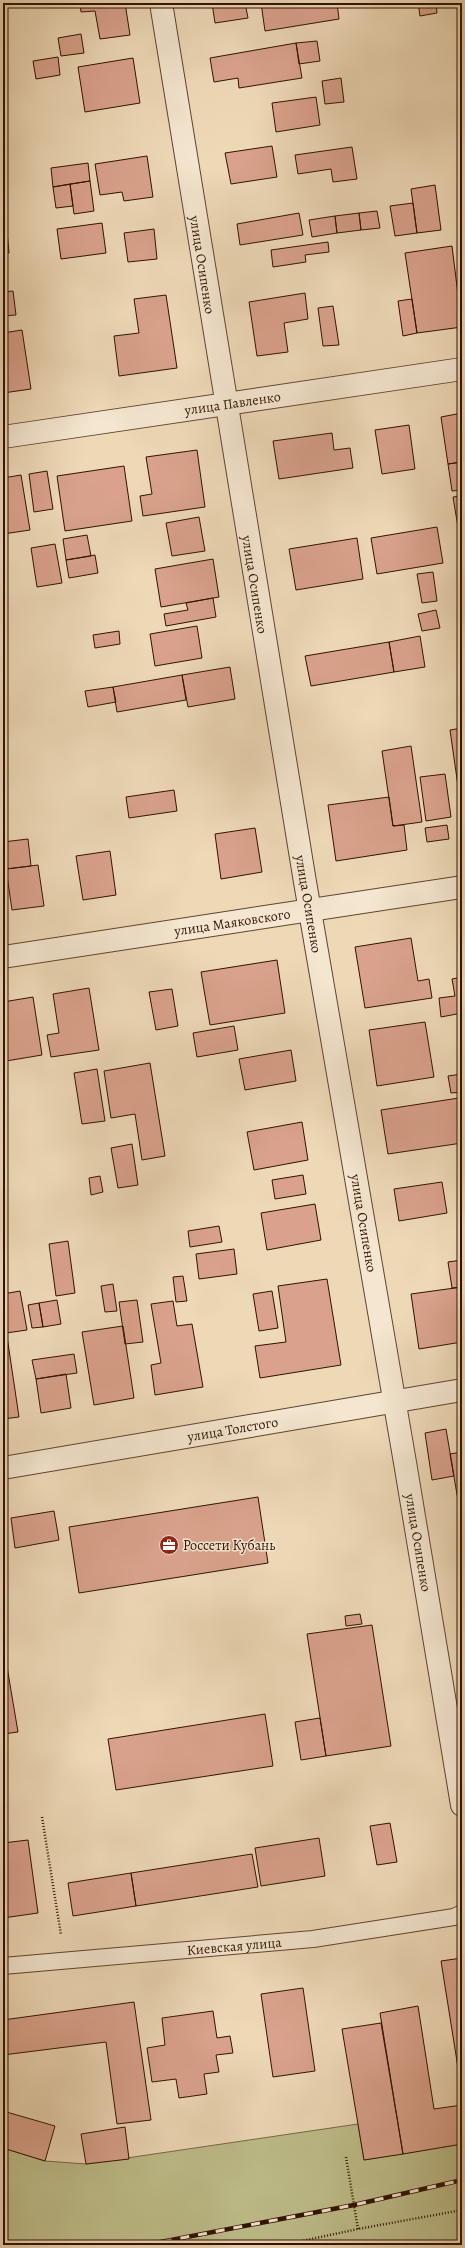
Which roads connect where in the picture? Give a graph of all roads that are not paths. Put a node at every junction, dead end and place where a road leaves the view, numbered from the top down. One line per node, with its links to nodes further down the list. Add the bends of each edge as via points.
1 (161, 3): 3 (street, улица Осипенко)
2 (462, 369): 3 (street, улица Павленко)
3 (225, 404): 4 (street, улица Павленко); 6 (street, улица Осипенко)
4 (3, 436)
5 (462, 887): 6 (street, улица Маяковского)
6 (310, 910): 7 (street, улица Маяковского); 9 (street, улица Осипенко)
7 (3, 957)
8 (462, 1390): 9 (street, улица Толстого)
9 (396, 1401): 10 (street, улица Толстого); 11 (street, улица Осипенко)
10 (3, 1468)
11 (462, 1805)
12 (462, 1913): 13 (lane, Киевская улица, via 454,1917 313,1939)
13 (3, 1966)

